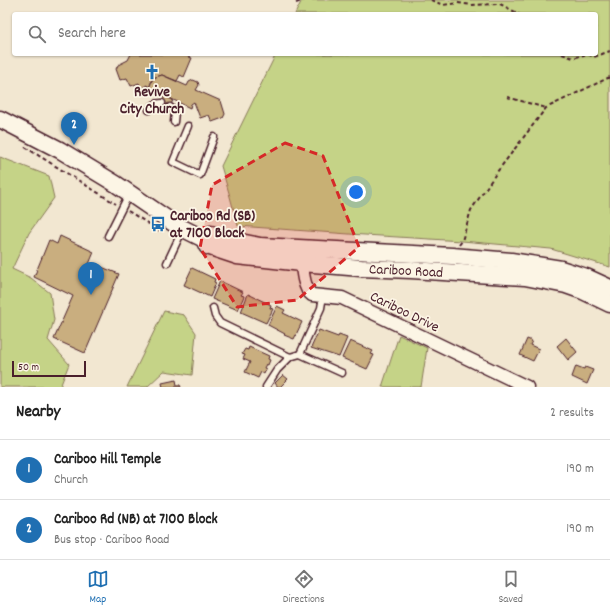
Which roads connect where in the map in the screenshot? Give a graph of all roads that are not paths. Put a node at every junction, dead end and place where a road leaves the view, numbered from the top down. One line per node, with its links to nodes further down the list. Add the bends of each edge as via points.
1 (162, 103): 3 (lane, via 153,105)
2 (170, 107): 5 (lane, via 175,112)
3 (149, 110)
4 (4, 120): 8 (street, Cariboo Road)
5 (174, 122)
6 (188, 126): 7 (lane, via 173,162 200,175)
7 (214, 137)
8 (130, 192): 9 (street, Cariboo Road); 10 (lane)
9 (180, 235): 11 (street, Cariboo Road, via 204,239 212,234); 12 (lane)
10 (108, 236)
11 (301, 256): 13 (street, Cariboo Road, via 452,256 510,261 561,269); 14 (street, Cariboo Drive, via 307,290 312,295); 15 (street, Cariboo Road, via 361,268 525,277 566,285)
12 (167, 263)
13 (610, 288)
14 (323, 296): 17 (lane, via 321,308); 21 (street, Cariboo Drive, via 342,298)
15 (610, 304)
16 (214, 308): 18 (lane, via 215,316 220,323)
17 (300, 354): 18 (lane); 19 (lane)
18 (290, 357): 20 (lane, via 277,370)
19 (342, 373)
20 (266, 387)
21 (526, 387)

